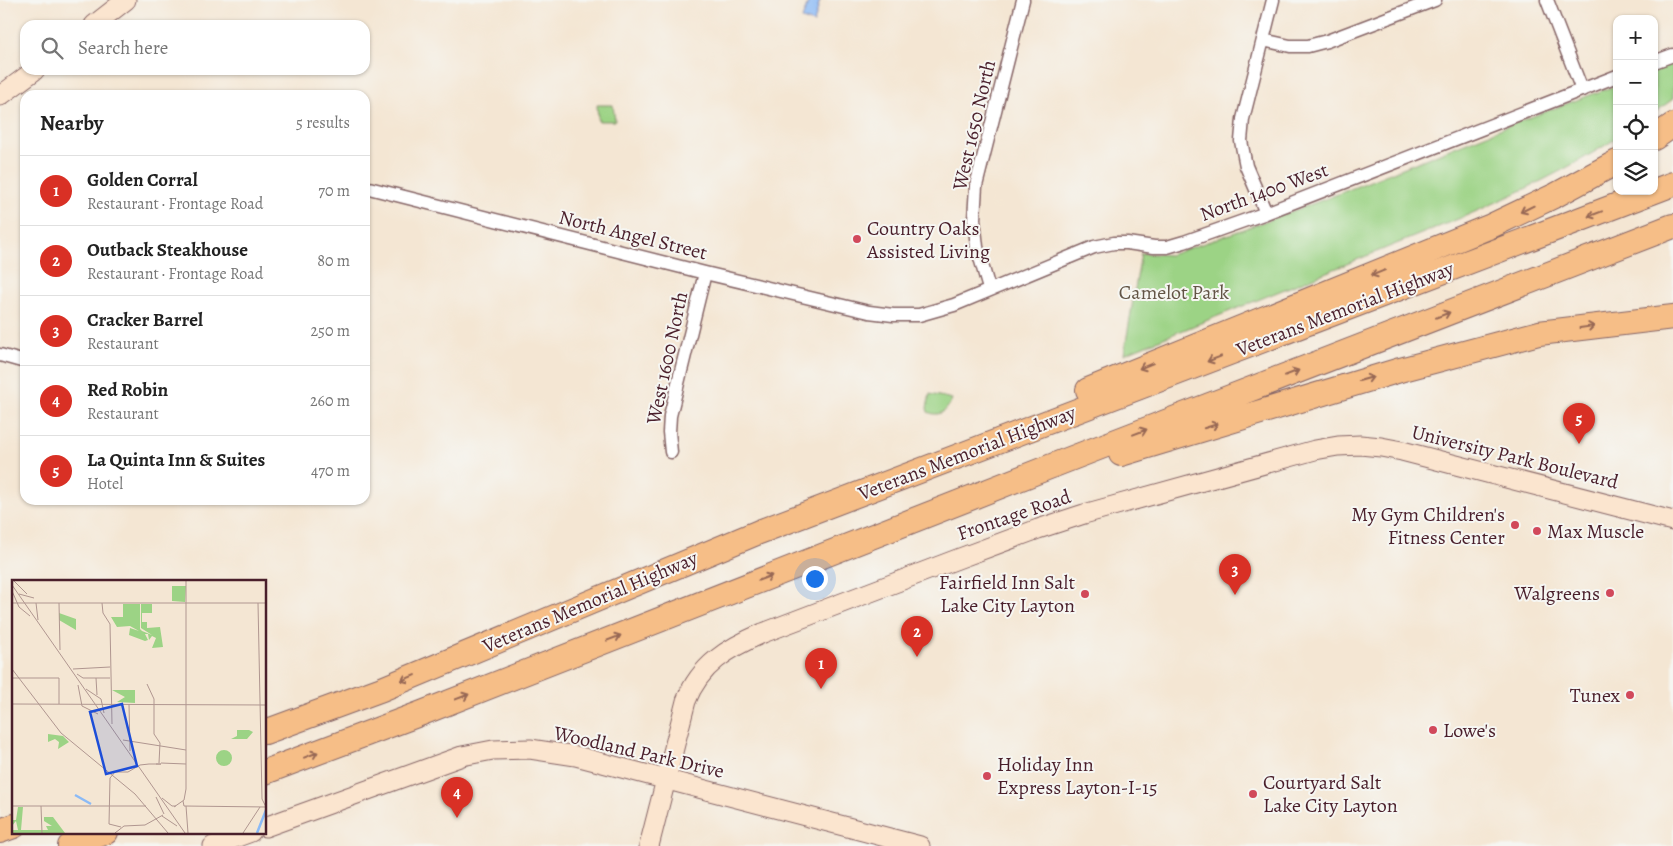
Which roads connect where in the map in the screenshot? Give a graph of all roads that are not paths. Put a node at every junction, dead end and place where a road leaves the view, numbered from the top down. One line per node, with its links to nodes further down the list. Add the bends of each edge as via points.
1 (126, 0): 6 (street)
2 (1023, 0): 22 (street, West 1650 North, via 976,186 974,219 977,247)
3 (1273, 0): 7 (street)
4 (1436, 0): 7 (street, via 1308,46)
5 (1548, 0): 12 (street)
6 (100, 20)
7 (1263, 40): 19 (street, via 1243,119 1241,141 1246,166)
8 (1673, 55): 9 (street)
9 (1658, 61)
10 (28, 75): 13 (street)
11 (1613, 78): 12 (street, North 1400 West)
12 (1582, 90): 19 (street, North 1400 West)
13 (0, 96)
14 (1673, 125): 15 (highway)
15 (1658, 135)
16 (1613, 164): 33 (highway, one-way to 33, via 1491,226 791,510)
17 (1673, 184): 33 (highway, Veterans Memorial Highway, one-way to 33)
18 (370, 188): 21 (street, North Angel Street)
19 (1266, 213): 22 (street, North 1400 West, via 1167,247 1114,243 1094,247)
20 (1673, 226): 31 (highway, Veterans Memorial Highway, one-way to 20)
21 (705, 273): 23 (street, North Angel Street, via 869,312); 30 (street, West 1600 North, via 670,416)
22 (989, 289): 23 (street, North 1400 West, via 954,305)
23 (919, 315)
24 (1673, 317): 25 (highway)
25 (1638, 322): 26 (highway); 31 (highway, one-way to 25, via 1128,453 1359,382 1539,333)
26 (1673, 330)
27 (0, 355): 28 (street)
28 (20, 361)
29 (1345, 446): 32 (street, University Park Boulevard, via 1402,451); 36 (street, Frontage Road, via 1315,450 1046,526 728,650 712,662 693,685 680,720)
30 (671, 452)
31 (1062, 462): 35 (highway, Veterans Memorial Highway, one-way to 31)
32 (1673, 521)
33 (759, 532): 34 (highway, Veterans Memorial Highway, one-way to 34, via 382,689)
34 (266, 732)
35 (266, 772)
36 (666, 780): 38 (street, Woodland Park Drive, via 576,756 530,750 493,750 462,756); 44 (street, Frontage Road); 45 (street, Woodland Park Drive)
37 (12, 827): 39 (highway)
38 (266, 827)
39 (0, 831)
40 (101, 834): 42 (highway)
41 (246, 834): 43 (street)
42 (70, 846)
43 (213, 846)
44 (649, 846)
45 (920, 846)

